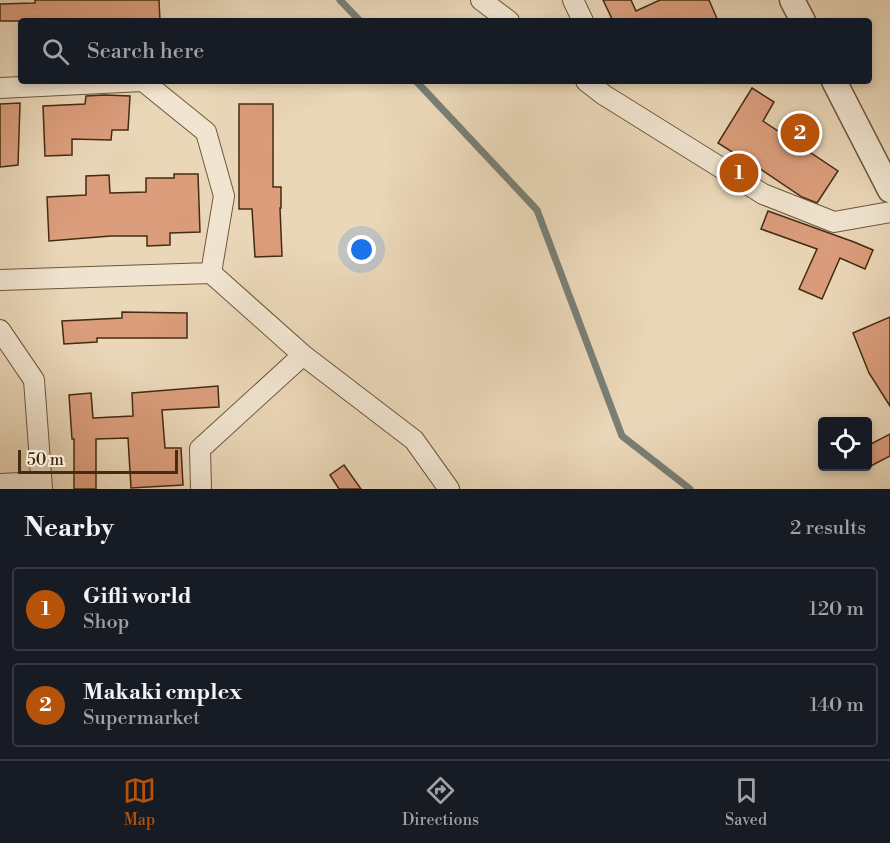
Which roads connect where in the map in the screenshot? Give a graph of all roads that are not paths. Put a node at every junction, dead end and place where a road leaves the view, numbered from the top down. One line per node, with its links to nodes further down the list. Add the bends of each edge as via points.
1 (481, 0): 4 (street)
2 (573, 0): 5 (street)
3 (792, 0): 6 (street)
4 (504, 18)
5 (582, 18)
6 (801, 18)
7 (82, 84): 10 (street)
8 (147, 84): 14 (street, via 206,132 224,196)
9 (836, 84): 12 (street)
10 (0, 88)
11 (605, 88): 13 (street, via 763,194 834,222)
12 (890, 190)
13 (890, 213)
14 (211, 273): 15 (street); 17 (street)
15 (0, 280)
16 (0, 330): 19 (street, via 34,380)
17 (303, 355): 20 (street, via 200,449); 21 (street, via 414,440)
18 (0, 484): 19 (street)
19 (41, 486)
20 (201, 489)
21 (449, 489)

